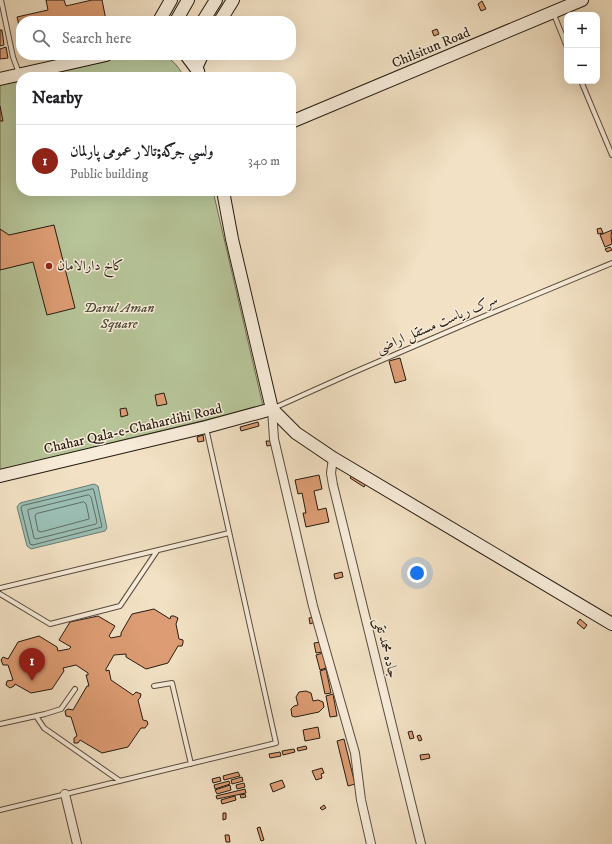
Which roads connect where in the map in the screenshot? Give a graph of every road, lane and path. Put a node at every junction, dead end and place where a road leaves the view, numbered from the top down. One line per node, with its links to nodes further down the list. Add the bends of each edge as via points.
1 (1, 0): 16 (lane, via 13,58)
2 (171, 0): 8 (main road)
3 (188, 0): 9 (main road)
4 (216, 0): 10 (main road)
5 (233, 0): 11 (main road)
6 (582, 0): 7 (main road, Chilsitun Road)
7 (553, 12): 12 (lane); 22 (main road, Chilsitun Road)
8 (162, 16)
9 (179, 16)
10 (206, 16)
11 (223, 16)
12 (564, 40)
13 (77, 60): 17 (main road)
14 (190, 60): 18 (main road)
15 (201, 60): 18 (main road)
16 (19, 72)
17 (31, 72)
18 (198, 72)
19 (16, 76): 20 (main road)
20 (0, 79)
21 (582, 84): 23 (lane)
22 (296, 120)
23 (612, 154)
24 (224, 196): 26 (main road)
25 (612, 263): 26 (lane, سرک ریاست مستقل اراضی, via 474,320)
26 (272, 409): 27 (main road, Chahar Qala-e-Chahardihi Road); 28 (main road, via 296,433); 44 (street, via 274,440 313,606 355,753 361,800)
27 (206, 428): 29 (main road, Chahar Qala-e-Chahardihi Road); 30 (lane)
28 (333, 458): 34 (main road); 45 (street, جاده محمد تقی, via 333,485)
29 (0, 476)
30 (229, 533): 31 (lane); 39 (lane, via 276,743)
31 (157, 550): 32 (lane); 33 (lane, via 120,606 50,624)
32 (0, 588)
33 (0, 594)
34 (612, 624)
35 (154, 686): 39 (lane, via 172,683)
36 (76, 689): 37 (lane, via 61,709)
37 (36, 716): 38 (lane); 40 (lane, via 44,728)
38 (0, 724)
39 (191, 764): 40 (lane)
40 (120, 781): 41 (lane)
41 (65, 794): 42 (lane); 43 (street)
42 (0, 810)
43 (77, 844)
44 (371, 844)
45 (420, 844)

